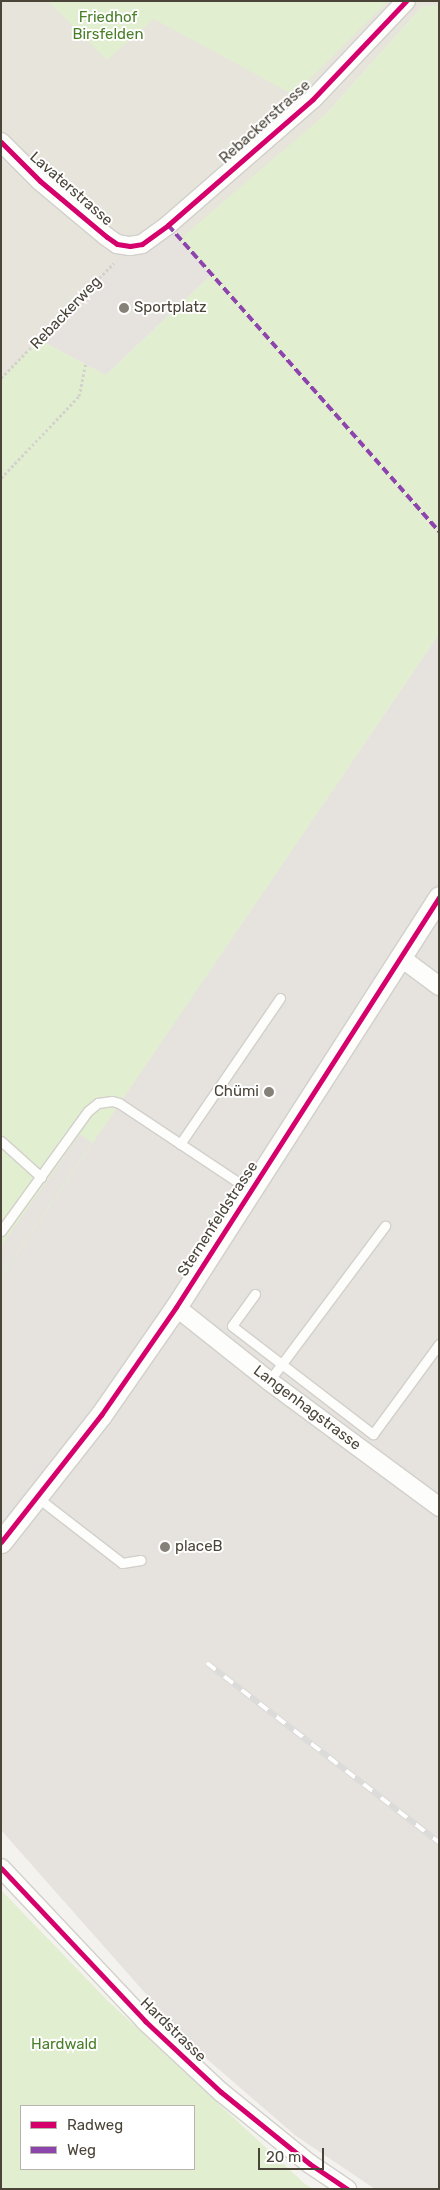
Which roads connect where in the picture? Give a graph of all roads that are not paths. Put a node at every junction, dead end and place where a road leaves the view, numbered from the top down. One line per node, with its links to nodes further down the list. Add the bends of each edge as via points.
1 (406, 1): 3 (street, Rebackerstrasse, via 313,99 160,231 142,244)
2 (1, 142): 3 (street, Lavaterstrasse, via 40,181 107,237 117,244)
3 (130, 246)
4 (439, 898): 5 (street, Sternenfeldstrasse)
5 (400, 957): 6 (street); 11 (street, Sternenfeldstrasse)
6 (439, 986)
7 (280, 998): 9 (lane)
8 (1, 1140): 10 (lane)
9 (180, 1144): 10 (lane, via 119,1103 98,1103 88,1111); 11 (lane)
10 (41, 1177): 13 (lane)
11 (251, 1191): 15 (street, Sternenfeldstrasse)
12 (385, 1226): 17 (lane)
13 (1, 1232)
14 (255, 1294): 17 (lane, via 232,1326)
15 (176, 1307): 18 (street, Langenhagstrasse); 19 (street, Sternenfeldstrasse, via 102,1415)
16 (439, 1344): 17 (lane, via 373,1434)
17 (282, 1364): 18 (lane)
18 (269, 1381): 20 (street, Langenhagstrasse)
19 (38, 1498): 21 (street, Sternenfeldstrasse); 22 (lane, via 122,1563)
20 (439, 1507)
21 (1, 1542)
22 (141, 1560)
23 (1, 1868): 24 (street, Hardstrasse, via 145,2021 221,2092 310,2164)
24 (347, 2189)

